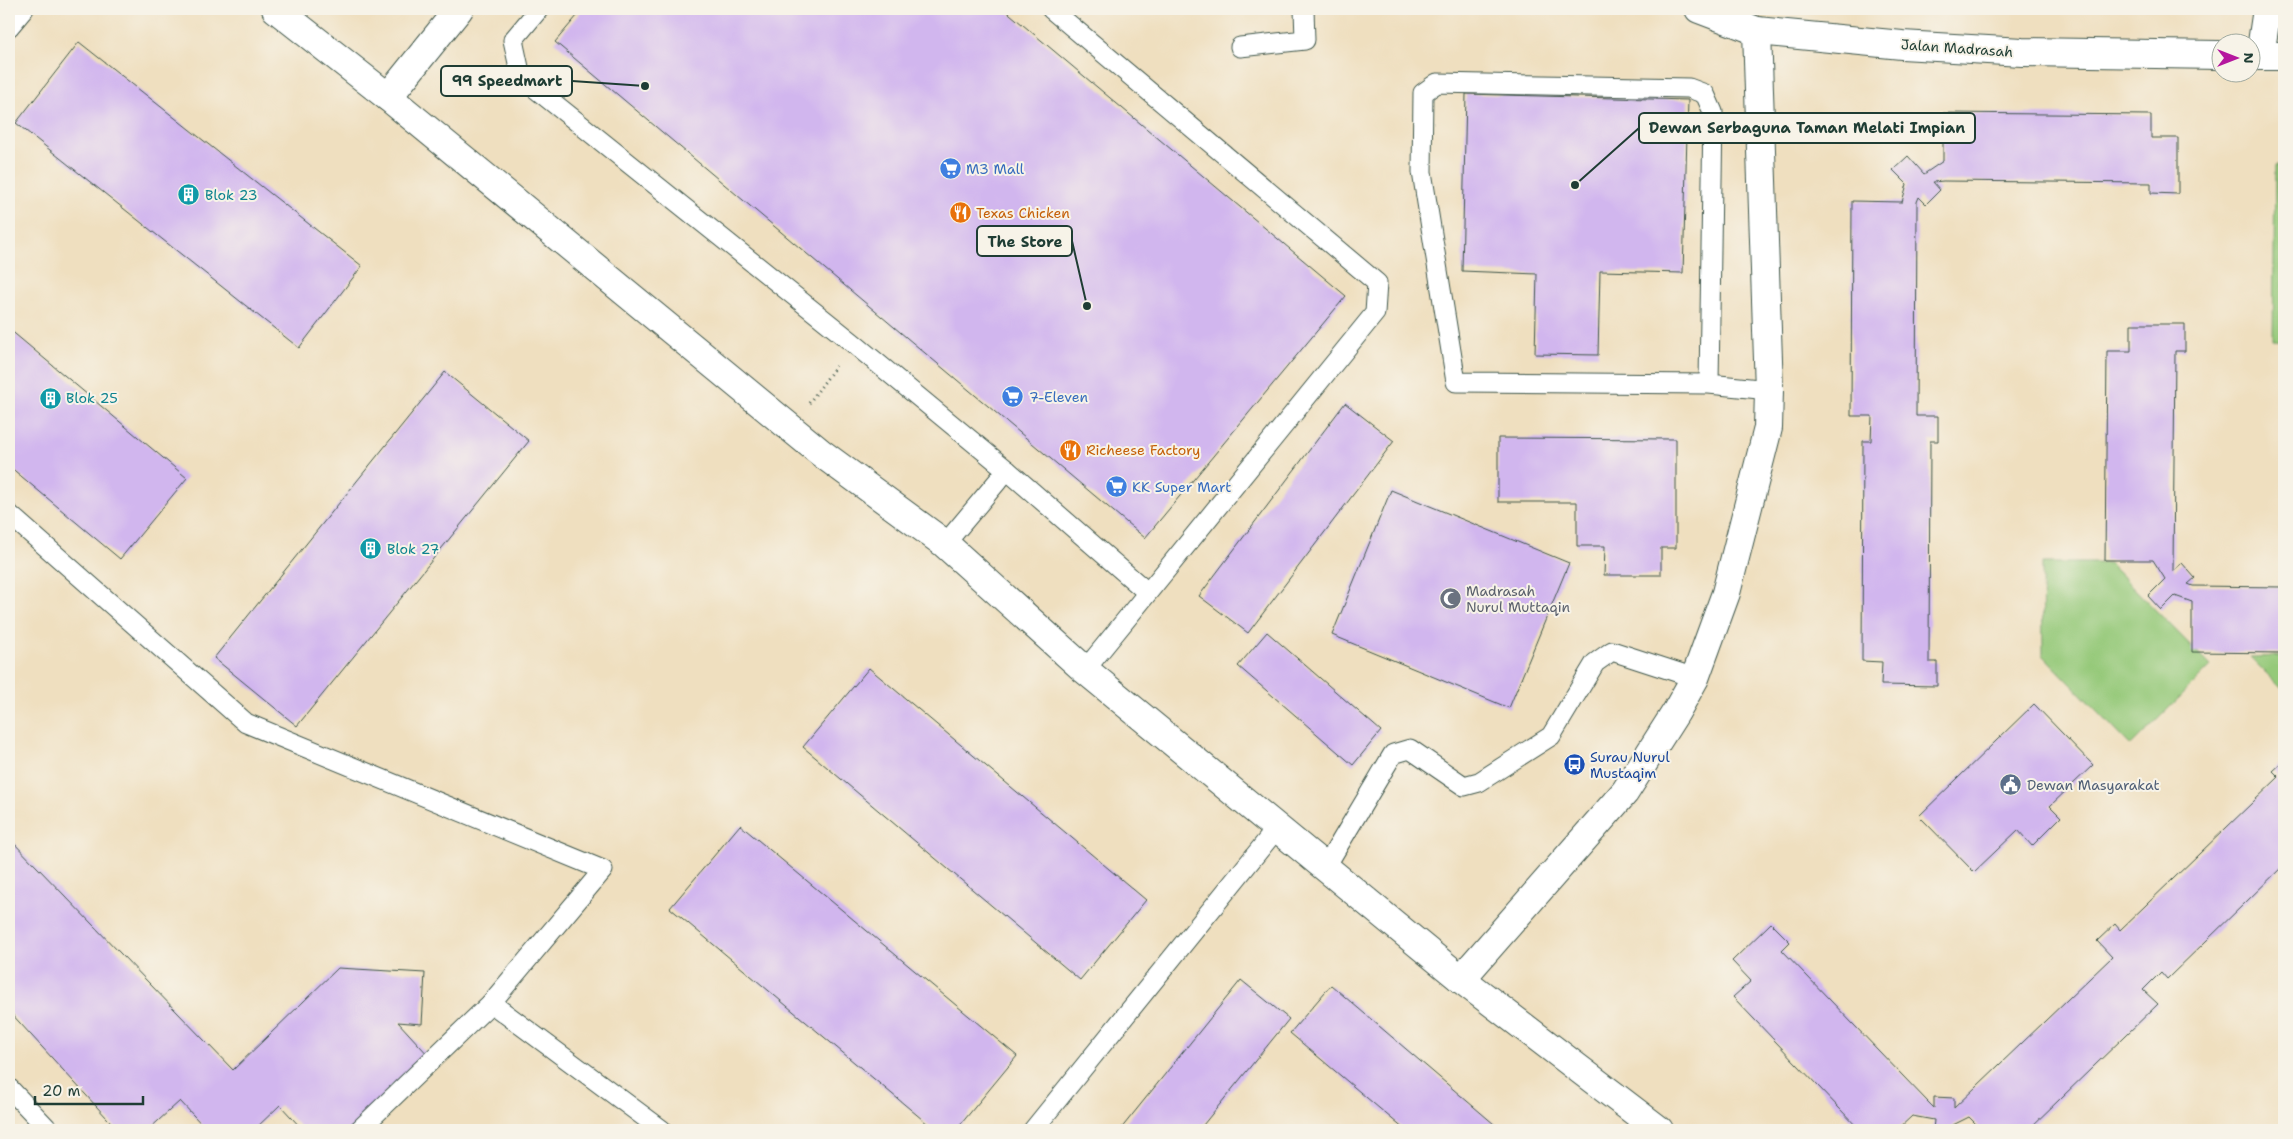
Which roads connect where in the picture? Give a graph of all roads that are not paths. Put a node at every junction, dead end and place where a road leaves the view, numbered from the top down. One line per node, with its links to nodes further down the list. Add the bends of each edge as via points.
1 (24, 9): 9 (lane)
2 (276, 9): 14 (street)
3 (459, 9): 14 (street)
4 (539, 9): 17 (lane, via 513,40 521,78)
5 (1051, 9): 20 (lane, via 1377,283 1375,313)
6 (1304, 9): 11 (lane, via 1305,40)
7 (1699, 9): 10 (street, Jalan Madrasah)
8 (2267, 9): 13 (street)
9 (9, 27)
10 (1757, 31): 12 (street, Jalan Madrasah, via 1902,45 2022,52); 16 (street)
11 (1240, 47)
12 (2210, 55)
13 (2265, 56)
14 (388, 97): 19 (street, via 821,453)
15 (1709, 384): 15 (lane, via 1713,112 1705,94 1689,88 1437,83 1423,93 1422,172 1456,382); 16 (lane)
16 (1769, 390): 22 (street, via 1768,428 1729,584)
17 (1007, 470): 19 (lane); 20 (lane)
18 (9, 514): 26 (lane, via 246,723 603,870)
19 (945, 544): 21 (street)
20 (1147, 592): 21 (lane)
21 (1085, 670): 23 (street)
22 (1695, 678): 24 (lane, via 1612,651 1595,663 1551,736 1472,784 1464,786 1410,749 1393,754); 25 (street, via 1625,792)
23 (1277, 828): 24 (street); 31 (lane)
24 (1326, 868): 25 (street)
25 (1461, 979): 32 (street)
26 (491, 1003): 29 (lane); 30 (lane)
27 (9, 1088): 28 (lane)
28 (49, 1130)
29 (359, 1130)
30 (662, 1130)
31 (1033, 1130)
32 (1659, 1130)

